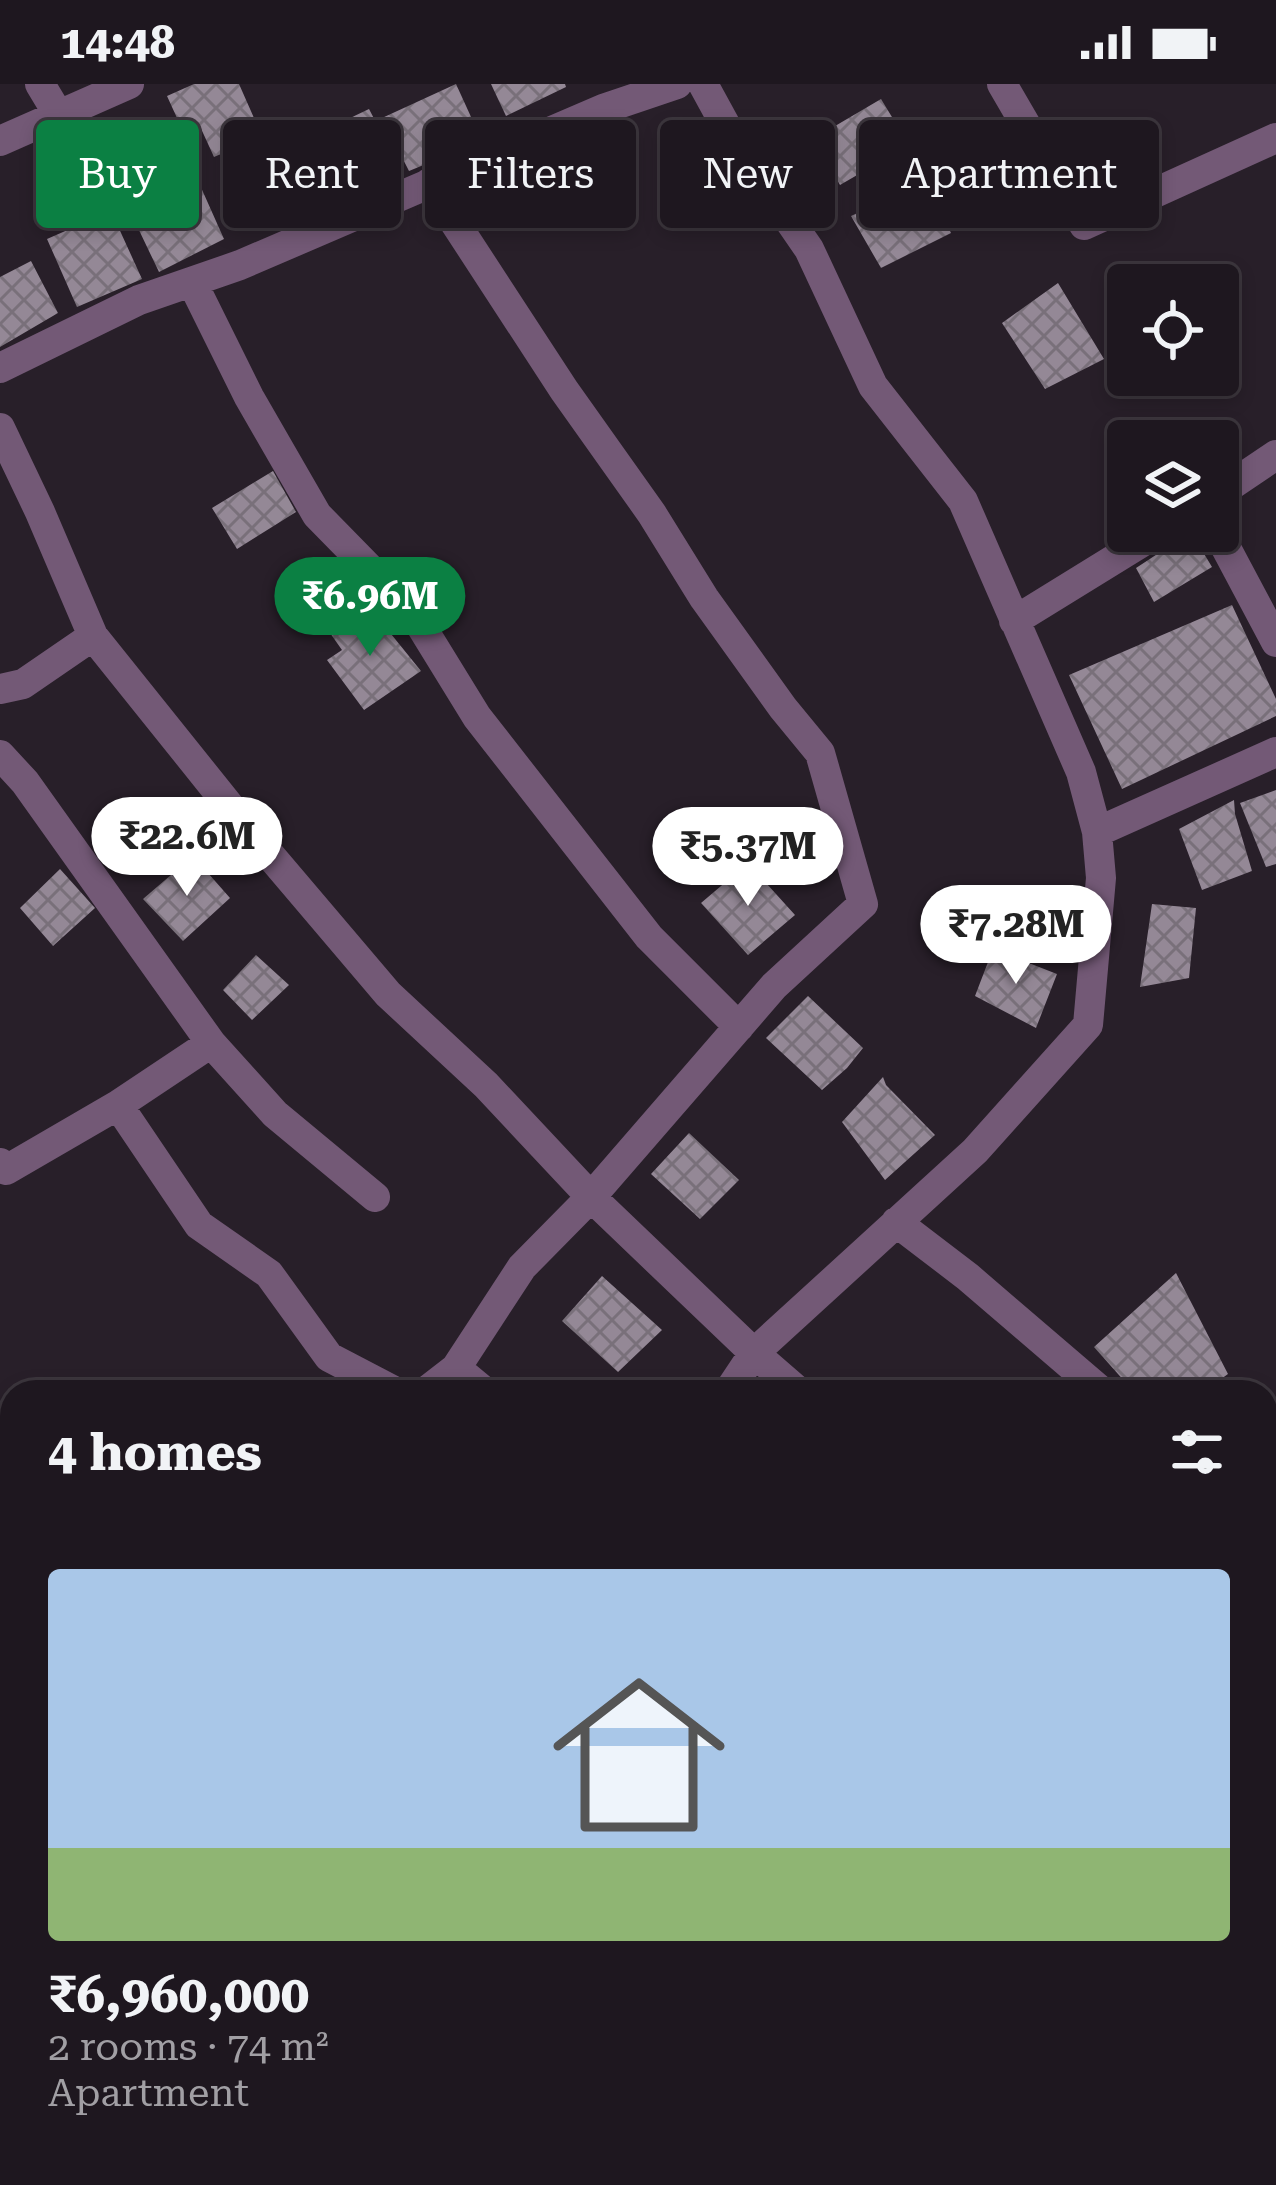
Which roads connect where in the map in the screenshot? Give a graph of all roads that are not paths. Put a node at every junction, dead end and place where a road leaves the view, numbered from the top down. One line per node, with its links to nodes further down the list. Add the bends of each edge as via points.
1 (40, 84): 6 (street)
2 (129, 84): 6 (street)
3 (677, 84): 7 (street)
4 (703, 84): 19 (street, via 809,249 873,386 963,501)
5 (1002, 84): 8 (street, via 1084,225)
6 (58, 114): 9 (street)
7 (577, 120)
8 (1276, 138)
9 (0, 141)
10 (425, 185): 12 (street)
11 (458, 228): 26 (street, via 704,598 820,753 863,904)
12 (192, 282): 13 (street); 26 (street, via 317,515 413,614 477,716 649,937)
13 (0, 368)
14 (0, 428): 20 (street)
15 (1276, 455): 16 (street)
16 (1239, 480)
17 (1126, 552): 19 (street)
18 (1227, 552): 21 (street)
19 (1014, 621): 25 (street, via 1081,772)
20 (93, 636): 22 (street, via 23,684); 31 (street, via 388,994)
21 (1276, 642)
22 (0, 689)
23 (1276, 752): 25 (street)
24 (0, 754): 27 (street)
25 (1097, 832): 32 (street, via 1101,878 1088,1025 975,1151)
26 (740, 1027): 31 (street)
27 (211, 1043): 28 (street); 30 (street, via 275,1114)
28 (118, 1105): 29 (street); 35 (street, via 199,1225 269,1274 328,1357)
29 (2, 1169)
30 (375, 1197)
31 (592, 1198): 33 (street); 34 (street, via 522,1267)
32 (896, 1222): 33 (street); 40 (street)
33 (754, 1354): 38 (street); 39 (street)
34 (456, 1369): 36 (street); 37 (street)
35 (373, 1380)
36 (441, 1380)
37 (470, 1380)
38 (736, 1380)
39 (785, 1380)
40 (1088, 1380)

